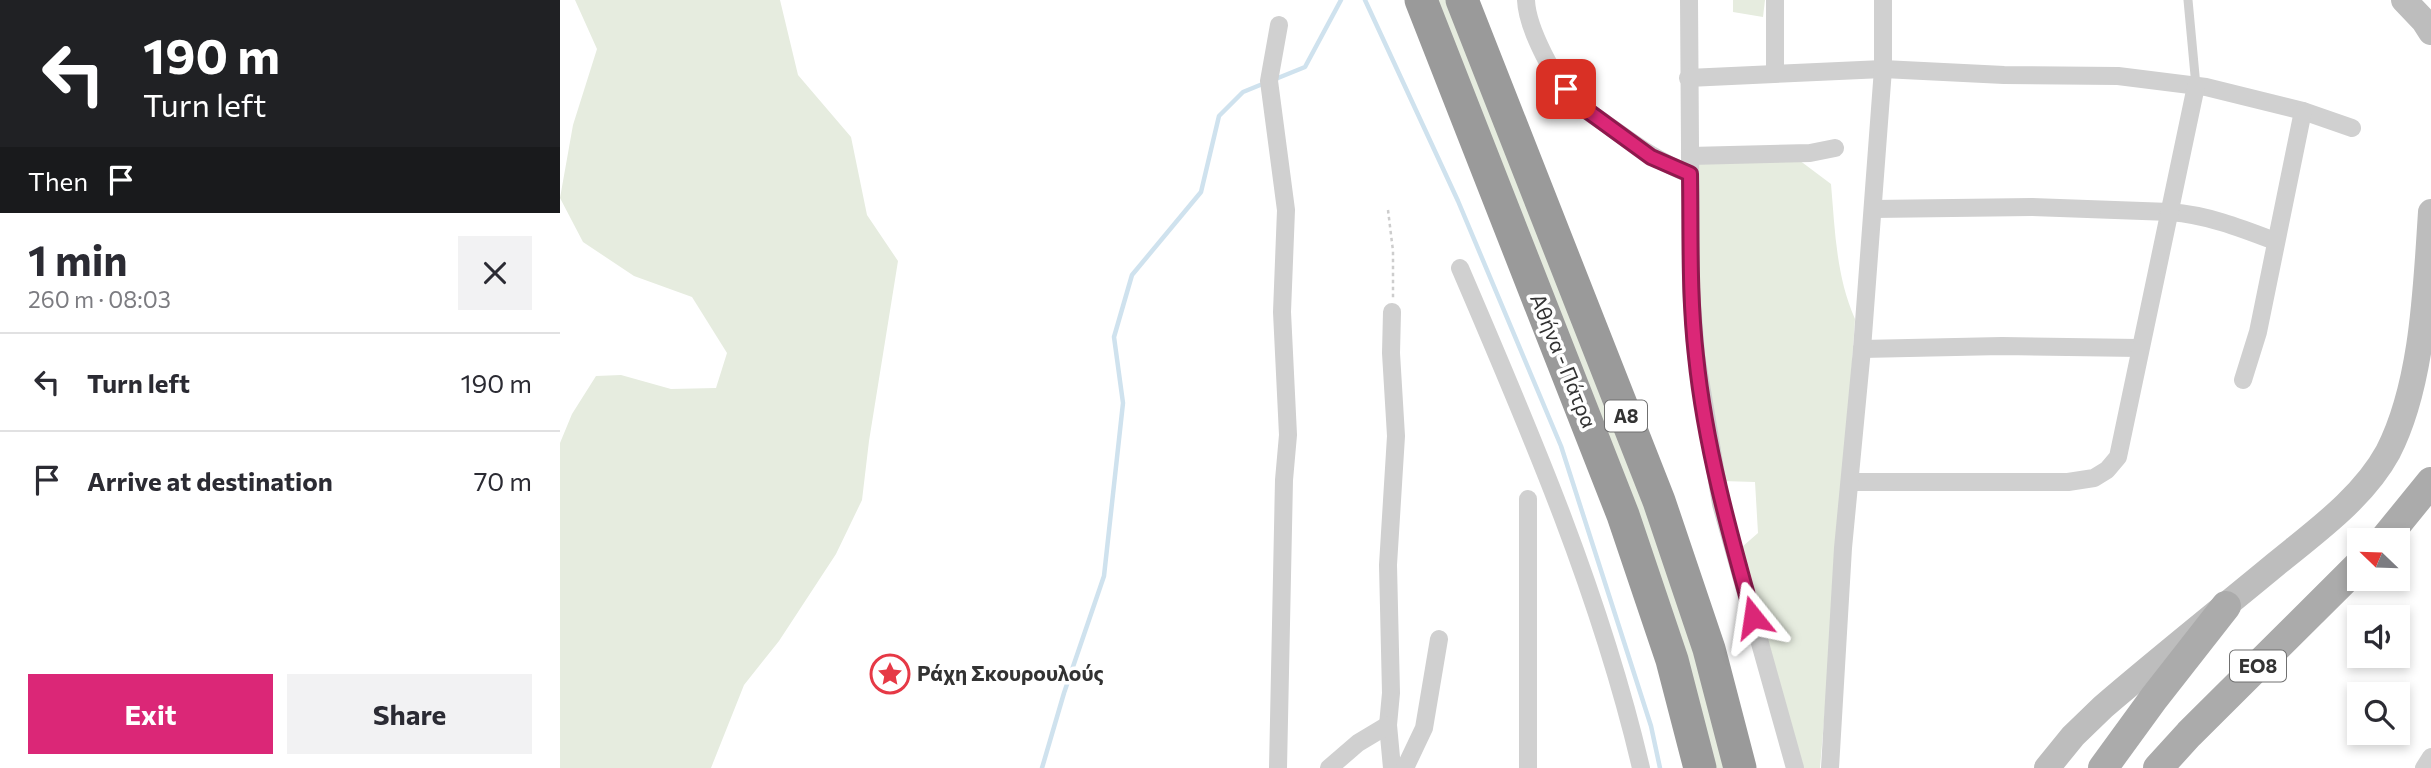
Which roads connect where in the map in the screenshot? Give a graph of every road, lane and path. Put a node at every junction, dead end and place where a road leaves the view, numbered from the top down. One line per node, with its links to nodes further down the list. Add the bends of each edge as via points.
1 (1421, 0): 44 (highway, Αθήνα - Πάτρα / Α8, via 1623,515 1672,660)
2 (1462, 0): 45 (highway, Αθήνα - Πάτρα / Α8, via 1659,501 1709,649)
3 (1526, 0): 18 (street, via 1535,35 1574,101 1651,157)
4 (1689, 0): 13 (street)
5 (1775, 0): 12 (street)
6 (1883, 0): 11 (street)
7 (2188, 0): 14 (lane)
8 (2404, 0): 10 (street)
9 (1279, 25): 38 (street, via 1269,81 1286,210 1282,346 1288,435)
10 (2431, 32)
11 (1883, 69): 12 (street); 14 (street, via 2118,76); 19 (street)
12 (1775, 73): 13 (street)
13 (1688, 78): 18 (street)
14 (2196, 86): 15 (street); 21 (street)
15 (2303, 111): 16 (street); 23 (street)
16 (2352, 128)
17 (1835, 148): 18 (street)
18 (1690, 165): 46 (street, via 1691,291 1701,391 1721,504)
19 (1873, 209): 21 (street, via 2032,207); 27 (street)
20 (1388, 210): 25 (path, via 1394,271)
21 (2170, 212): 23 (street, via 2222,221); 26 (street)
22 (2431, 212): 34 (street, via 2417,355 2387,454 2340,509)
23 (2275, 241): 28 (street, via 2258,332)
24 (1460, 268): 43 (street, via 1585,579)
25 (1392, 312): 36 (street, via 1396,436 1388,565)
26 (2139, 348): 27 (street); 29 (street, via 2118,457 2094,478 2046,484)
27 (1862, 349): 29 (street)
28 (2243, 380)
29 (1851, 482): 47 (street)
30 (2431, 482): 32 (main road)
31 (1528, 499): 42 (street)
32 (2394, 528)
33 (2347, 577): 50 (main road, ΕΟ8)
34 (2226, 606): 48 (street, via 2103,707); 49 (main road)
35 (1439, 639): 41 (street, via 1424,728)
36 (1388, 725): 39 (street); 40 (street)
37 (2431, 757): 51 (street)
38 (1278, 768)
39 (1329, 768)
40 (1392, 768)
41 (1405, 768)
42 (1528, 768)
43 (1641, 768)
44 (1700, 768)
45 (1740, 768)
46 (1795, 768)
47 (1830, 768)
48 (2047, 768)
49 (2103, 768)
50 (2158, 768)
51 (2424, 768)

